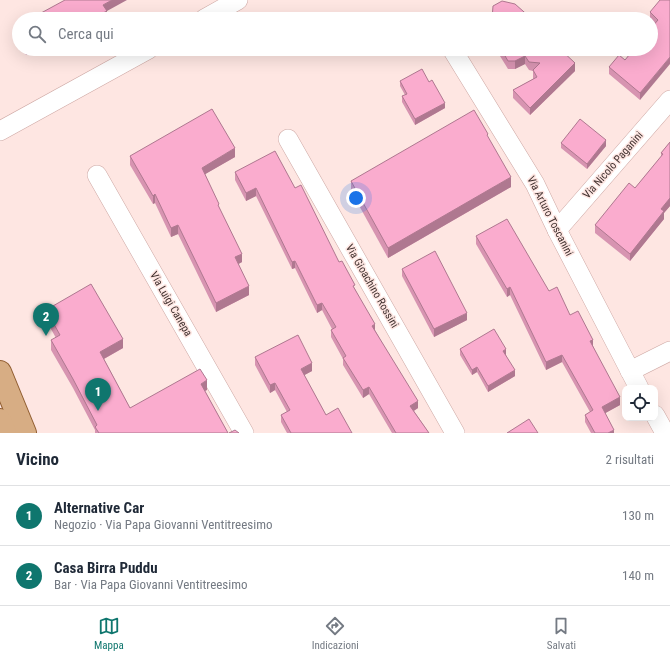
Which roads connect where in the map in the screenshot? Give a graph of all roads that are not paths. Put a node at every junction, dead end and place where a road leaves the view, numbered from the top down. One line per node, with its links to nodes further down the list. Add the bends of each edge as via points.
1 (238, 0): 2 (street)
2 (217, 12)
3 (136, 56): 6 (street)
4 (456, 56): 9 (street, Via Arturo Toscanini, via 535,184)
5 (670, 100): 9 (street, Via Nicolò Paganini)
6 (0, 131)
7 (288, 139): 19 (street, Via Gioachino Rossini)
8 (97, 175): 18 (street, Via Luigi Canepa)
9 (557, 230): 12 (street, Via Arturo Toscanini)
10 (670, 351): 12 (street)
11 (0, 372): 17 (main road)
12 (630, 372): 13 (street, Via Arturo Toscanini)
13 (638, 385)
14 (0, 420): 16 (main road)
15 (658, 420): 20 (street)
16 (5, 433)
17 (25, 433)
18 (244, 433)
19 (456, 433)
20 (665, 433)

